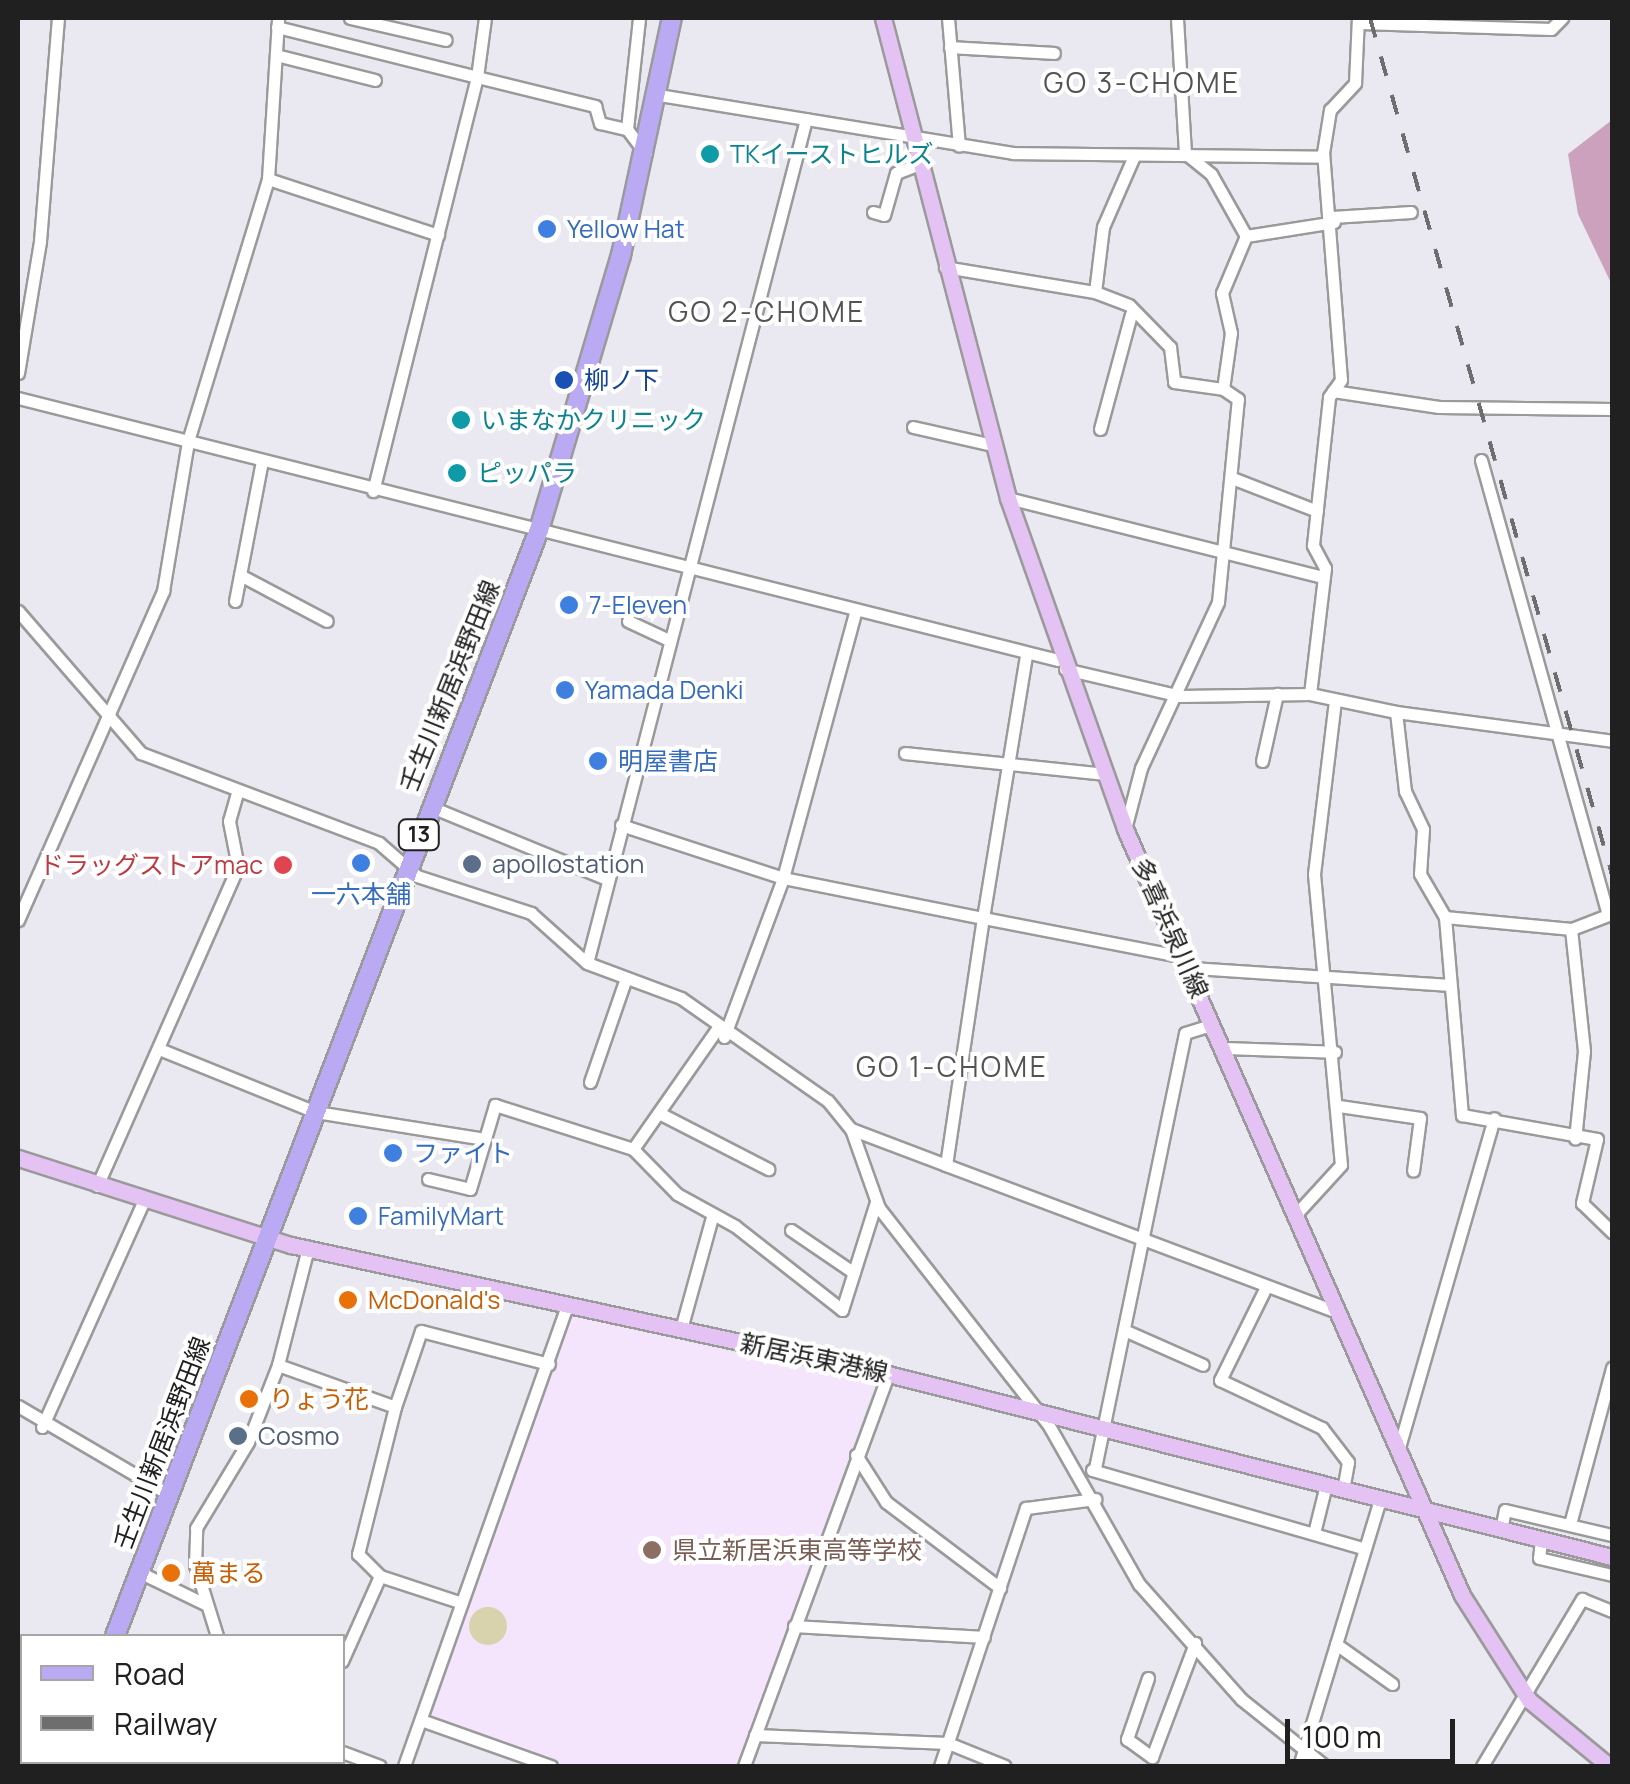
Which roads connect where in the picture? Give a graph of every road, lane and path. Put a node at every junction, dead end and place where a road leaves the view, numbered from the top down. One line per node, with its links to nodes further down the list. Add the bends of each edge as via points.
1 (58, 18): 38 (street, via 40,241)
2 (350, 18): 13 (street)
3 (485, 18): 17 (street)
4 (639, 18): 21 (street)
5 (672, 18): 19 (main road, 壬生川新居浜野田線 / 13)
6 (883, 18): 22 (main road, 多喜浜泉川線)
7 (948, 18): 14 (street)
8 (1177, 18): 26 (street)
9 (1562, 18): 10 (street, via 1551,29)
10 (1383, 19): 11 (street)
11 (1359, 20): 27 (street, via 1355,83 1330,110)
12 (277, 22): 16 (street); 17 (street)
13 (446, 40)
14 (950, 47): 15 (street); 23 (street)
15 (1054, 53)
16 (276, 56): 18 (street); 29 (street)
17 (476, 77): 21 (street, via 595,106 600,123); 33 (street)
18 (375, 80)
19 (659, 95): 20 (street); 24 (main road, 壬生川新居浜野田線 / 13)
20 (806, 118): 22 (street); 55 (street)
21 (627, 130): 24 (street)
22 (914, 137): 23 (street); 28 (main road, 多喜浜泉川線)
23 (959, 146): 25 (street)
24 (646, 154): 53 (main road, 壬生川新居浜野田線 / 13)
25 (1134, 156): 26 (street); 36 (street, via 1103,227)
26 (1186, 156): 27 (street); 34 (street, via 1211,174)
27 (1322, 157): 32 (street)
28 (920, 164): 30 (street, via 896,172 884,215); 35 (main road, 多喜浜泉川線)
29 (268, 179): 33 (street); 45 (street)
30 (873, 212)
31 (1411, 212): 32 (street)
32 (1333, 220): 34 (street); 40 (street, via 1341,380)
33 (438, 235): 50 (street)
34 (1246, 236): 39 (street, via 1222,293 1231,333)
35 (946, 267): 36 (street); 46 (main road, 多喜浜泉川線)
36 (1095, 292): 37 (street)
37 (1131, 314): 39 (street, via 1170,347 1174,382); 44 (street)
38 (18, 373)
39 (1223, 389): 49 (street, via 1238,399)
40 (1333, 391): 42 (street, via 1440,407); 52 (street)
41 (18, 398): 45 (street)
42 (1612, 409)
43 (914, 427): 46 (street)
44 (1100, 429)
45 (188, 441): 48 (street); 71 (street, via 163,591)
46 (993, 445): 51 (main road, 多喜浜泉川線)
47 (1480, 460): 72 (street)
48 (262, 461): 50 (street); 56 (street)
49 (1232, 478): 52 (street); 54 (street)
50 (373, 491): 53 (street)
51 (1008, 498): 54 (street); 65 (main road, 多喜浜泉川線)
52 (1317, 511): 57 (street)
53 (539, 530): 55 (street); 79 (main road, 壬生川新居浜野田線 / 13)
54 (1222, 551): 57 (street); 68 (street, via 1218,602)
55 (687, 570): 60 (street); 63 (street)
56 (240, 575): 58 (street); 61 (street)
57 (1324, 578): 67 (street)
58 (235, 601)
59 (18, 611): 71 (street)
60 (855, 613): 64 (street); 83 (street)
61 (327, 621)
62 (628, 621): 63 (street)
63 (669, 640): 80 (street)
64 (1026, 656): 65 (street); 76 (street)
65 (1060, 664): 68 (street); 77 (main road, 多喜浜泉川線)
66 (1277, 694): 67 (street); 68 (street); 75 (street)
67 (1310, 694): 69 (street)
68 (1180, 696): 81 (street, via 1140,768)
69 (1335, 701): 70 (street); 91 (street, via 1314,818 1318,948)
70 (1396, 712): 72 (street); 85 (street, via 1406,791 1423,828 1420,874)
71 (106, 720): 78 (street, via 141,754); 87 (street)
72 (1557, 736): 73 (street); 88 (street, via 1608,915)
73 (1612, 741)
74 (905, 753): 76 (street)
75 (1262, 761)
76 (1010, 763): 77 (street); 86 (street)
77 (1105, 774): 81 (main road, 多喜浜泉川線)
78 (238, 793): 82 (street, via 379,844); 97 (street, via 229,821 238,867)
79 (429, 806): 82 (main road, 壬生川新居浜野田線 / 13); 84 (street)
80 (621, 825): 83 (street); 84 (street)
81 (1125, 830): 90 (main road, 多喜浜泉川線)
82 (406, 869): 89 (street, via 531,913); 101 (main road, 壬生川新居浜野田線 / 13)
83 (783, 878): 86 (street); 95 (street)
84 (607, 879): 89 (street)
85 (1445, 917): 88 (street); 93 (street)
86 (983, 918): 90 (street); 109 (street)
87 (18, 920)
88 (1571, 929): 105 (street, via 1584,1051)
89 (587, 963): 92 (street)
90 (1190, 963): 91 (street); 94 (main road, 多喜浜泉川線)
91 (1330, 974): 93 (street); 98 (street)
92 (626, 978): 95 (street, via 681,998); 99 (street)
93 (1448, 986): 103 (street, via 1462,1116)
94 (1212, 1025): 96 (main road, 多喜浜泉川線); 121 (street, via 1186,1033)
95 (721, 1033): 102 (street); 104 (street, via 828,1101)
96 (1223, 1048): 98 (street); 116 (main road, 多喜浜泉川線)
97 (159, 1049): 101 (street); 113 (street)
98 (1335, 1052): 100 (street)
99 (590, 1082)
100 (1339, 1106): 111 (street, via 1420,1118); 116 (street, via 1340,1165)
101 (316, 1112): 106 (street); 120 (main road, 壬生川新居浜野田線 / 13)
102 (659, 1113): 107 (street); 110 (street)
103 (1494, 1118): 105 (street); 139 (street)
104 (851, 1129): 109 (street); 115 (street)
105 (1575, 1138): 119 (street, via 1597,1139 1582,1203)
106 (484, 1139): 107 (street, via 495,1106); 112 (street, via 470,1189)
107 (633, 1149): 117 (street, via 677,1194)
108 (18, 1158): 113 (main road, 新居浜東港線)
109 (946, 1166): 121 (street)
110 (768, 1169)
111 (1413, 1171)
112 (428, 1179)
113 (98, 1186): 114 (main road, 新居浜東港線)
114 (143, 1202): 120 (main road, 新居浜東港線); 138 (street)
115 (876, 1202): 123 (street); 136 (street)
116 (1297, 1213): 126 (main road, 多喜浜泉川線)
117 (714, 1214): 123 (street, via 842,1310); 127 (street)
118 (791, 1230): 123 (street)
119 (1612, 1232)
120 (270, 1238): 122 (main road, 新居浜東港線); 143 (main road, 壬生川新居浜野田線 / 13)
121 (1143, 1240): 124 (street); 128 (street)
122 (308, 1248): 125 (main road, 新居浜東港線); 131 (street)
123 (854, 1273)
124 (1266, 1287): 126 (street); 142 (street, via 1220,1380 1322,1428 1348,1462)
125 (568, 1304): 127 (main road, 新居浜東港線); 129 (street)
126 (1340, 1313): 139 (main road, 多喜浜泉川線)
127 (682, 1329): 133 (main road, 新居浜東港線)
128 (1124, 1330): 130 (street); 137 (street)
129 (548, 1364): 135 (street, via 421,1331); 158 (street)
130 (1202, 1365)
131 (278, 1366): 135 (street); 159 (street, via 248,1442 196,1528)
132 (1612, 1368): 147 (street)
133 (888, 1374): 136 (main road, 新居浜東港線); 140 (street)
134 (18, 1406): 138 (street)
135 (395, 1407): 156 (street, via 358,1554)
136 (1040, 1414): 137 (main road, 新居浜東港線); 141 (street)
137 (1103, 1426): 141 (street); 142 (main road, 新居浜東港線)
138 (42, 1428): 143 (street)
139 (1400, 1444): 146 (main road, 多喜浜泉川線)
140 (856, 1456): 157 (street, via 886,1502); 161 (street)
141 (1090, 1472): 144 (street); 149 (street)
142 (1335, 1487): 145 (main road, 新居浜東港線); 149 (street)
143 (168, 1494): 154 (main road, 壬生川新居浜野田線 / 13)
144 (1095, 1499): 157 (street, via 1026,1508); 165 (street, via 1139,1584)
145 (1380, 1499): 146 (main road, 新居浜東港線); 152 (street)
146 (1427, 1512): 148 (main road, 新居浜東港線); 170 (main road, 多喜浜泉川線, via 1462,1594)
147 (1570, 1524): 148 (street, via 1505,1510); 150 (street)
148 (1501, 1530): 151 (main road, 新居浜東港線)
149 (1314, 1533): 152 (street)
150 (1612, 1535)
151 (1541, 1540): 153 (main road, 新居浜東港線); 155 (street, via 1539,1558)
152 (1365, 1548): 166 (street)
153 (1612, 1558)
154 (139, 1572): 159 (street); 162 (main road, 壬生川新居浜野田線 / 13)
155 (1612, 1575)
156 (380, 1576): 158 (street); 167 (street)
157 (1000, 1588): 164 (street)
158 (462, 1602): 171 (street)
159 (206, 1604): 163 (street)
160 (1612, 1611): 170 (street, via 1582,1599)
161 (794, 1626): 164 (street); 172 (street)
162 (116, 1634)
163 (216, 1634)
164 (984, 1637): 173 (street)
165 (1195, 1642): 168 (street, via 1152,1757 1127,1740); 175 (street)
166 (1336, 1644): 169 (street); 175 (street)
167 (345, 1654)
168 (1148, 1678)
169 (1392, 1684)
170 (1529, 1700): 183 (street); 184 (main road, 多喜浜泉川線)
171 (421, 1720): 177 (street); 178 (street)
172 (756, 1735): 173 (street); 179 (street)
173 (948, 1743): 180 (street); 181 (street)
174 (345, 1753): 176 (street)
175 (1301, 1760): 182 (street)
176 (380, 1766)
177 (404, 1766)
178 (551, 1766)
179 (744, 1766)
180 (940, 1766)
181 (1005, 1766)
182 (1325, 1766)
183 (1482, 1766)
184 (1609, 1766)

